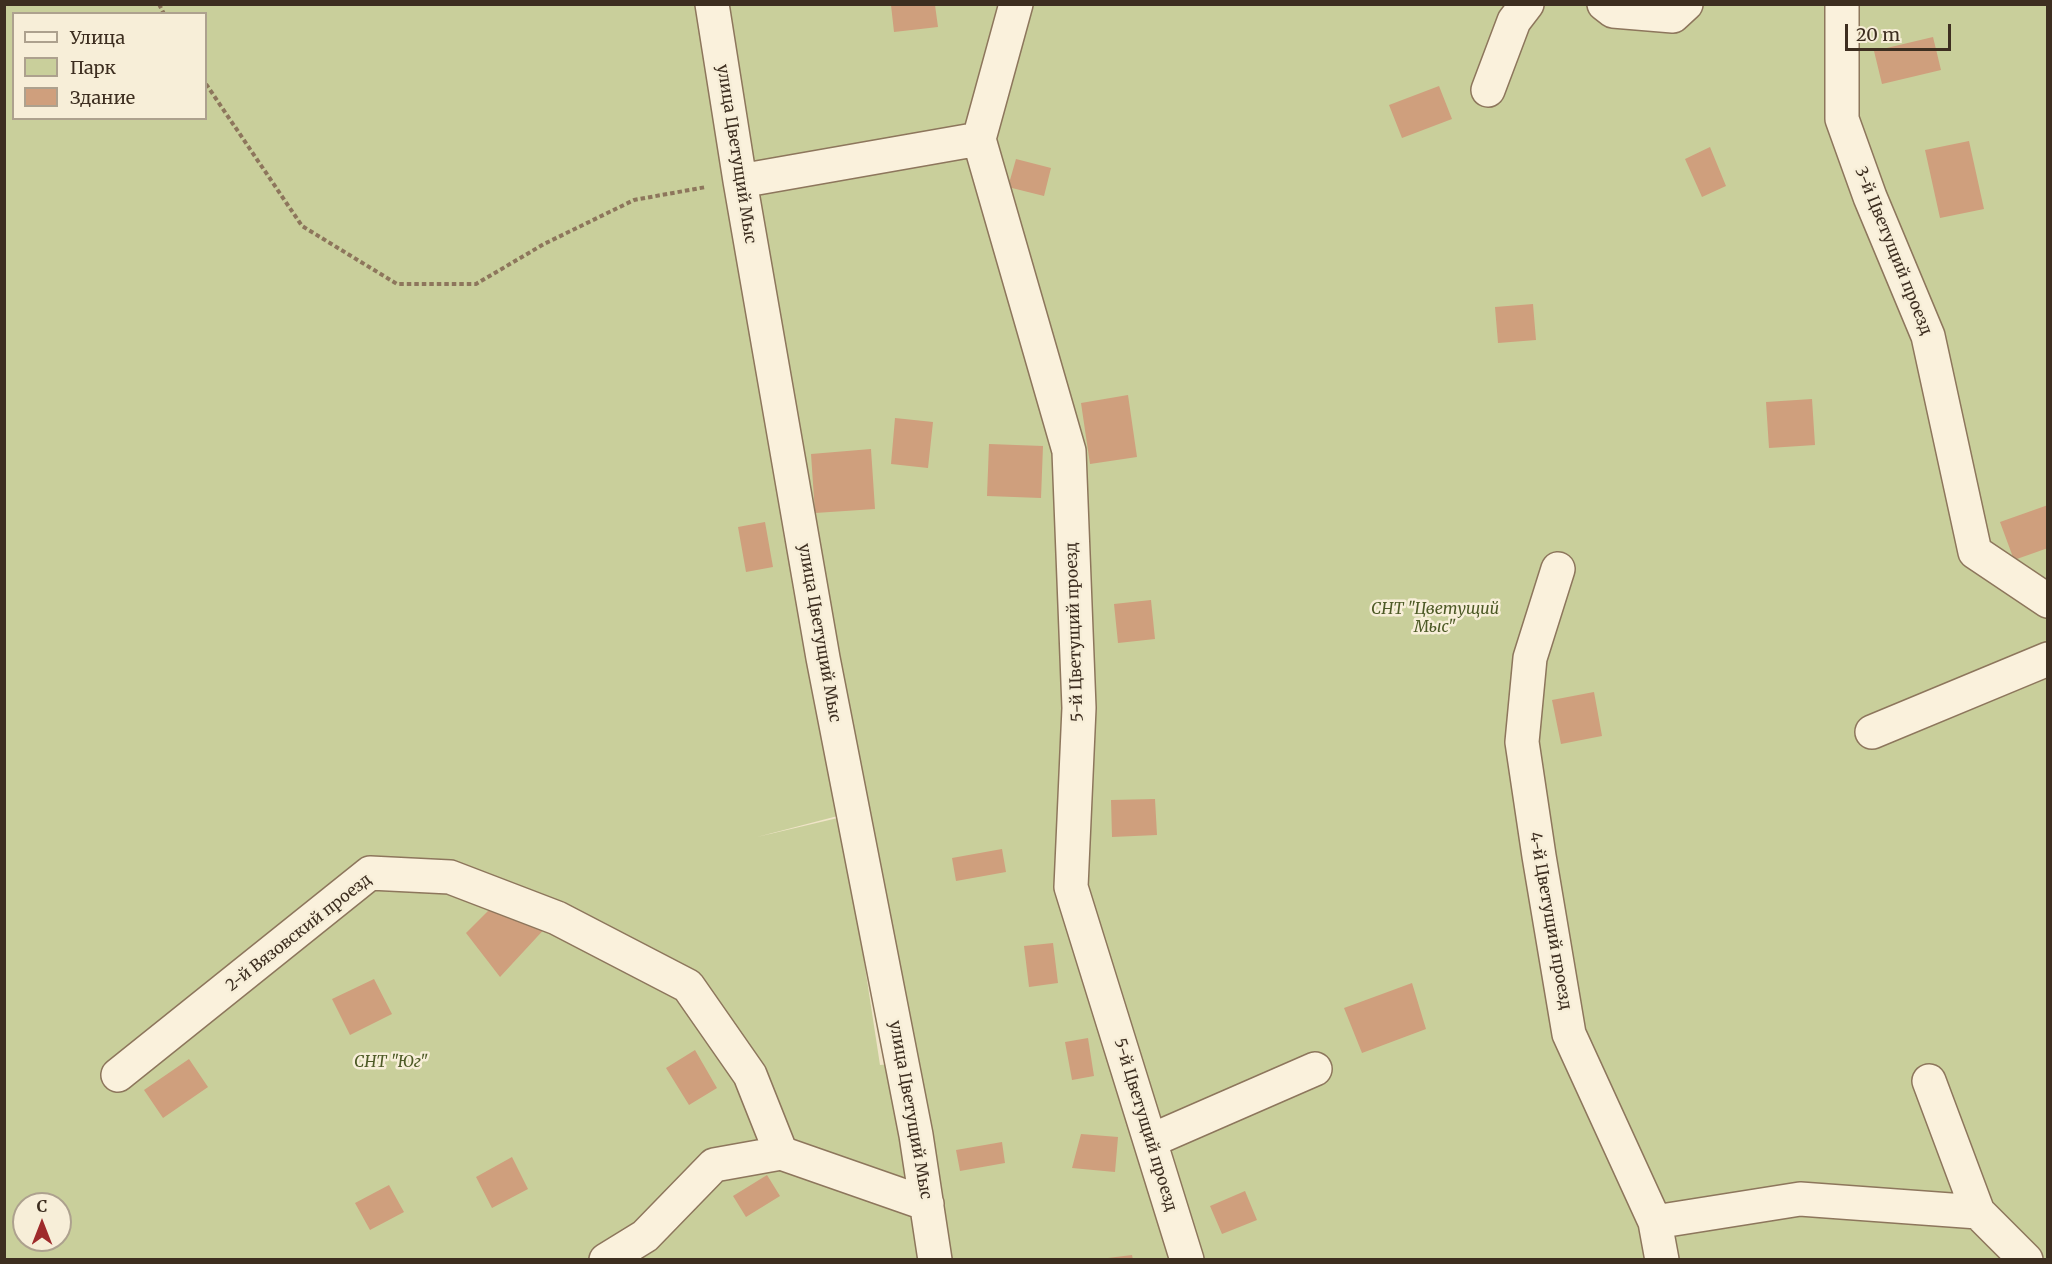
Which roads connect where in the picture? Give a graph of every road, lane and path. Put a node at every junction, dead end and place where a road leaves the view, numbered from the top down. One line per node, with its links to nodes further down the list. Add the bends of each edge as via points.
1 (712, 4): 10 (street, улица Цветущий Мыс)
2 (1016, 4): 9 (street)
3 (1527, 4): 8 (street, via 1515,21)
4 (1604, 4): 5 (street, via 1613,11 1673,16)
5 (1686, 4)
6 (1842, 4): 12 (street, 3-й Цветущий проезд, via 1842,119 1928,336 1975,552)
7 (207, 85): 10 (path, via 302,226 397,284 476,284 544,244 634,200)
8 (1488, 90)
9 (980, 139): 10 (street); 18 (street, 5-й Цветущий проезд, via 1069,452 1079,708 1071,887)
10 (740, 181): 20 (street, улица Цветущий Мыс, via 823,658)
11 (1558, 569): 22 (street, 4-й Цветущий проезд, via 1530,658 1522,742 1569,1034)
12 (2048, 601)
13 (2048, 659): 14 (street)
14 (1872, 732)
15 (1315, 1069): 18 (street)
16 (118, 1075): 19 (street, 2-й Вязовский проезд, via 370,873 450,877 557,918 688,986 750,1075)
17 (1929, 1081): 21 (street)
18 (1150, 1141): 25 (street, 5-й Цветущий проезд)
19 (781, 1153): 20 (street); 23 (street, via 714,1165 645,1236)
20 (927, 1204): 24 (street, улица Цветущий Мыс)
21 (1978, 1212): 22 (street, via 1800,1199); 27 (street)
22 (1655, 1222): 26 (street, 4-й Цветущий проезд)
23 (606, 1260)
24 (935, 1260)
25 (1187, 1260)
26 (1662, 1260)
27 (2026, 1260)

